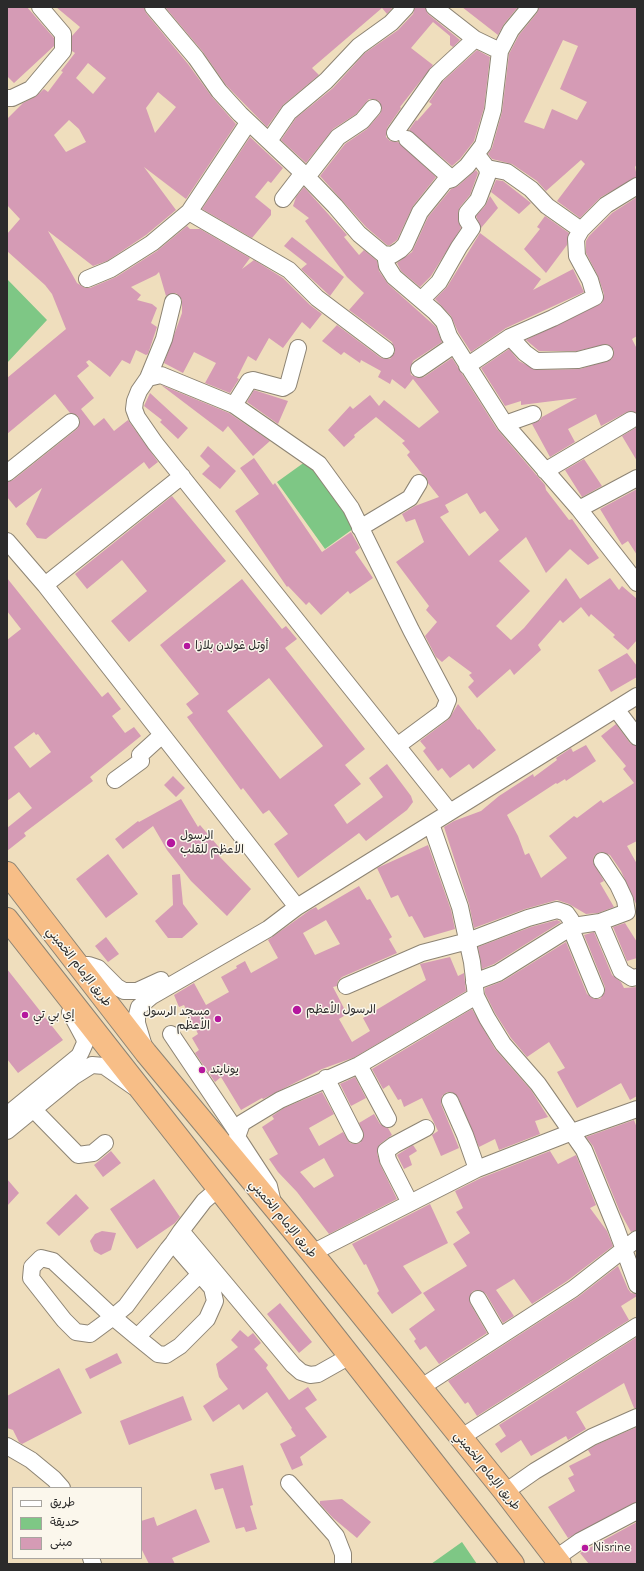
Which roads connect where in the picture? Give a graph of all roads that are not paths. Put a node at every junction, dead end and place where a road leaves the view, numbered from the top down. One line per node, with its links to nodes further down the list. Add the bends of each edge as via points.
1 (40, 7): 8 (street, via 64,34 63,51 31,89)
2 (153, 7): 10 (street, via 196,58 219,91)
3 (406, 7): 11 (street, via 289,112)
4 (434, 7): 6 (street)
5 (530, 7): 7 (street, via 511,30)
6 (475, 39): 7 (street); 15 (street, via 436,75 401,136)
7 (500, 52): 12 (street, via 493,110 486,136)
8 (7, 98)
9 (373, 108): 14 (street, via 362,121 338,137)
10 (248, 123): 11 (street); 18 (street)
11 (269, 141): 14 (street)
12 (477, 155): 13 (street); 15 (street)
13 (487, 168): 19 (street, via 506,172 532,189 546,206); 22 (street, via 486,182 478,200 467,213 467,220 472,228 439,282)
14 (305, 175): 17 (street); 20 (street, via 359,234)
15 (452, 179): 20 (street, via 445,182 420,212 400,250 392,255)
16 (637, 186): 19 (street, via 606,205)
17 (283, 199)
18 (190, 212): 21 (street, via 152,243 111,269); 27 (street, via 289,270 317,298)
19 (582, 230): 24 (street, via 576,240 576,251 595,297)
20 (385, 254): 22 (street, via 390,272)
21 (87, 279)
22 (421, 300): 25 (street, via 444,322)
23 (173, 302): 31 (street, via 164,339)
24 (510, 337): 28 (street, via 536,361 578,360); 29 (street)
25 (454, 345): 29 (street); 30 (street)
26 (298, 348): 32 (street, via 288,385 283,388 249,381)
27 (386, 350)
28 (605, 353)
29 (467, 366): 36 (street)
30 (419, 369)
31 (148, 378): 32 (street, via 161,375); 39 (street, via 139,391 134,409 143,427)
32 (234, 405): 43 (street, via 319,464 351,508)
33 (533, 414): 36 (street)
34 (631, 420): 37 (street)
35 (71, 422): 38 (street)
36 (505, 424): 37 (street)
37 (545, 471): 42 (street)
38 (7, 473)
39 (182, 476): 46 (street); 51 (street)
40 (637, 478): 42 (street)
41 (419, 483): 43 (street, via 410,498)
42 (578, 509): 45 (street)
43 (360, 528): 51 (street, via 448,700 443,712)
44 (7, 541): 46 (street)
45 (637, 583)
46 (45, 585): 49 (street)
47 (637, 696): 48 (street)
48 (616, 709): 50 (street); 53 (street)
49 (162, 735): 52 (street, via 140,755 141,761); 57 (street)
50 (637, 737)
51 (397, 746): 53 (street)
52 (115, 780)
53 (450, 812): 54 (street)
54 (431, 824): 57 (street); 62 (street, via 460,907)
55 (602, 862): 58 (street)
56 (7, 873): 63 (highway, طريق الإمام الخميني)
57 (296, 908): 69 (street)
58 (632, 911): 60 (street)
59 (7, 919): 65 (highway)
60 (600, 922): 61 (street); 64 (street, via 621,971 632,978)
61 (571, 928): 62 (street, via 569,916 562,911 552,910); 67 (street); 68 (street)
62 (468, 941): 66 (street, via 422,953); 67 (street)
63 (78, 966): 69 (street, via 89,965 98,968 117,987); 71 (highway, طريق الإمام الخميني)
64 (637, 977)
65 (58, 984): 74 (highway); 78 (street, via 84,1038 84,1048 79,1056)
66 (346, 986)
67 (475, 989): 72 (street); 83 (street, via 487,1018 503,1044 538,1084)
68 (596, 990)
69 (141, 996): 71 (street, via 136,1023)
70 (171, 1034): 82 (street)
71 (146, 1053): 89 (highway, طريق الإمام الخميني)
72 (359, 1065): 73 (street); 79 (street)
73 (326, 1078): 82 (street, via 248,1119); 84 (street)
74 (143, 1091): 76 (street, via 129,1085 101,1065 92,1065 73,1077); 87 (highway)
75 (450, 1101): 86 (street)
76 (34, 1110): 81 (street); 85 (street, via 78,1155 93,1154)
77 (637, 1110): 83 (street)
78 (7, 1115)
79 (388, 1119)
80 (426, 1128): 88 (street, via 386,1151)
81 (7, 1131)
82 (237, 1132): 89 (street, via 241,1145 269,1186)
83 (572, 1132): 86 (street); 92 (street, via 592,1166)
84 (355, 1135)
85 (105, 1143)
86 (477, 1169): 88 (street)
87 (218, 1189): 90 (street, via 204,1201); 101 (highway)
88 (410, 1203): 93 (street)
89 (275, 1209): 93 (highway, طريق الإمام الخميني)
90 (177, 1237): 94 (street); 97 (street, via 126,1306); 101 (street, via 301,1372 318,1374)
91 (637, 1239): 92 (street)
92 (624, 1250): 95 (street); 99 (street, via 573,1289)
93 (312, 1253): 102 (highway, طريق الإمام الخميني)
94 (200, 1274): 100 (street); 100 (street, via 212,1288 215,1301 207,1319 180,1346 166,1355 158,1354)
95 (637, 1285)
96 (478, 1299): 99 (street)
97 (113, 1317): 97 (street, via 53,1261 41,1258 32,1267 31,1278 76,1332 90,1334); 100 (street)
98 (637, 1326): 104 (street)
99 (499, 1336): 102 (street)
100 (137, 1337)
101 (350, 1356): 112 (highway)
102 (420, 1388): 104 (highway, طريق الإمام الخميني)
103 (637, 1417): 108 (street, via 592,1437)
104 (460, 1438): 108 (highway, طريق الإمام الخميني)
105 (7, 1446): 107 (street, via 31,1460)
106 (289, 1483): 111 (street, via 336,1536 343,1554)
107 (61, 1487)
108 (505, 1492): 110 (highway, طريق الإمام الخميني)
109 (637, 1510): 110 (street, via 580,1541)
110 (558, 1561)
111 (343, 1564)
112 (513, 1564)

